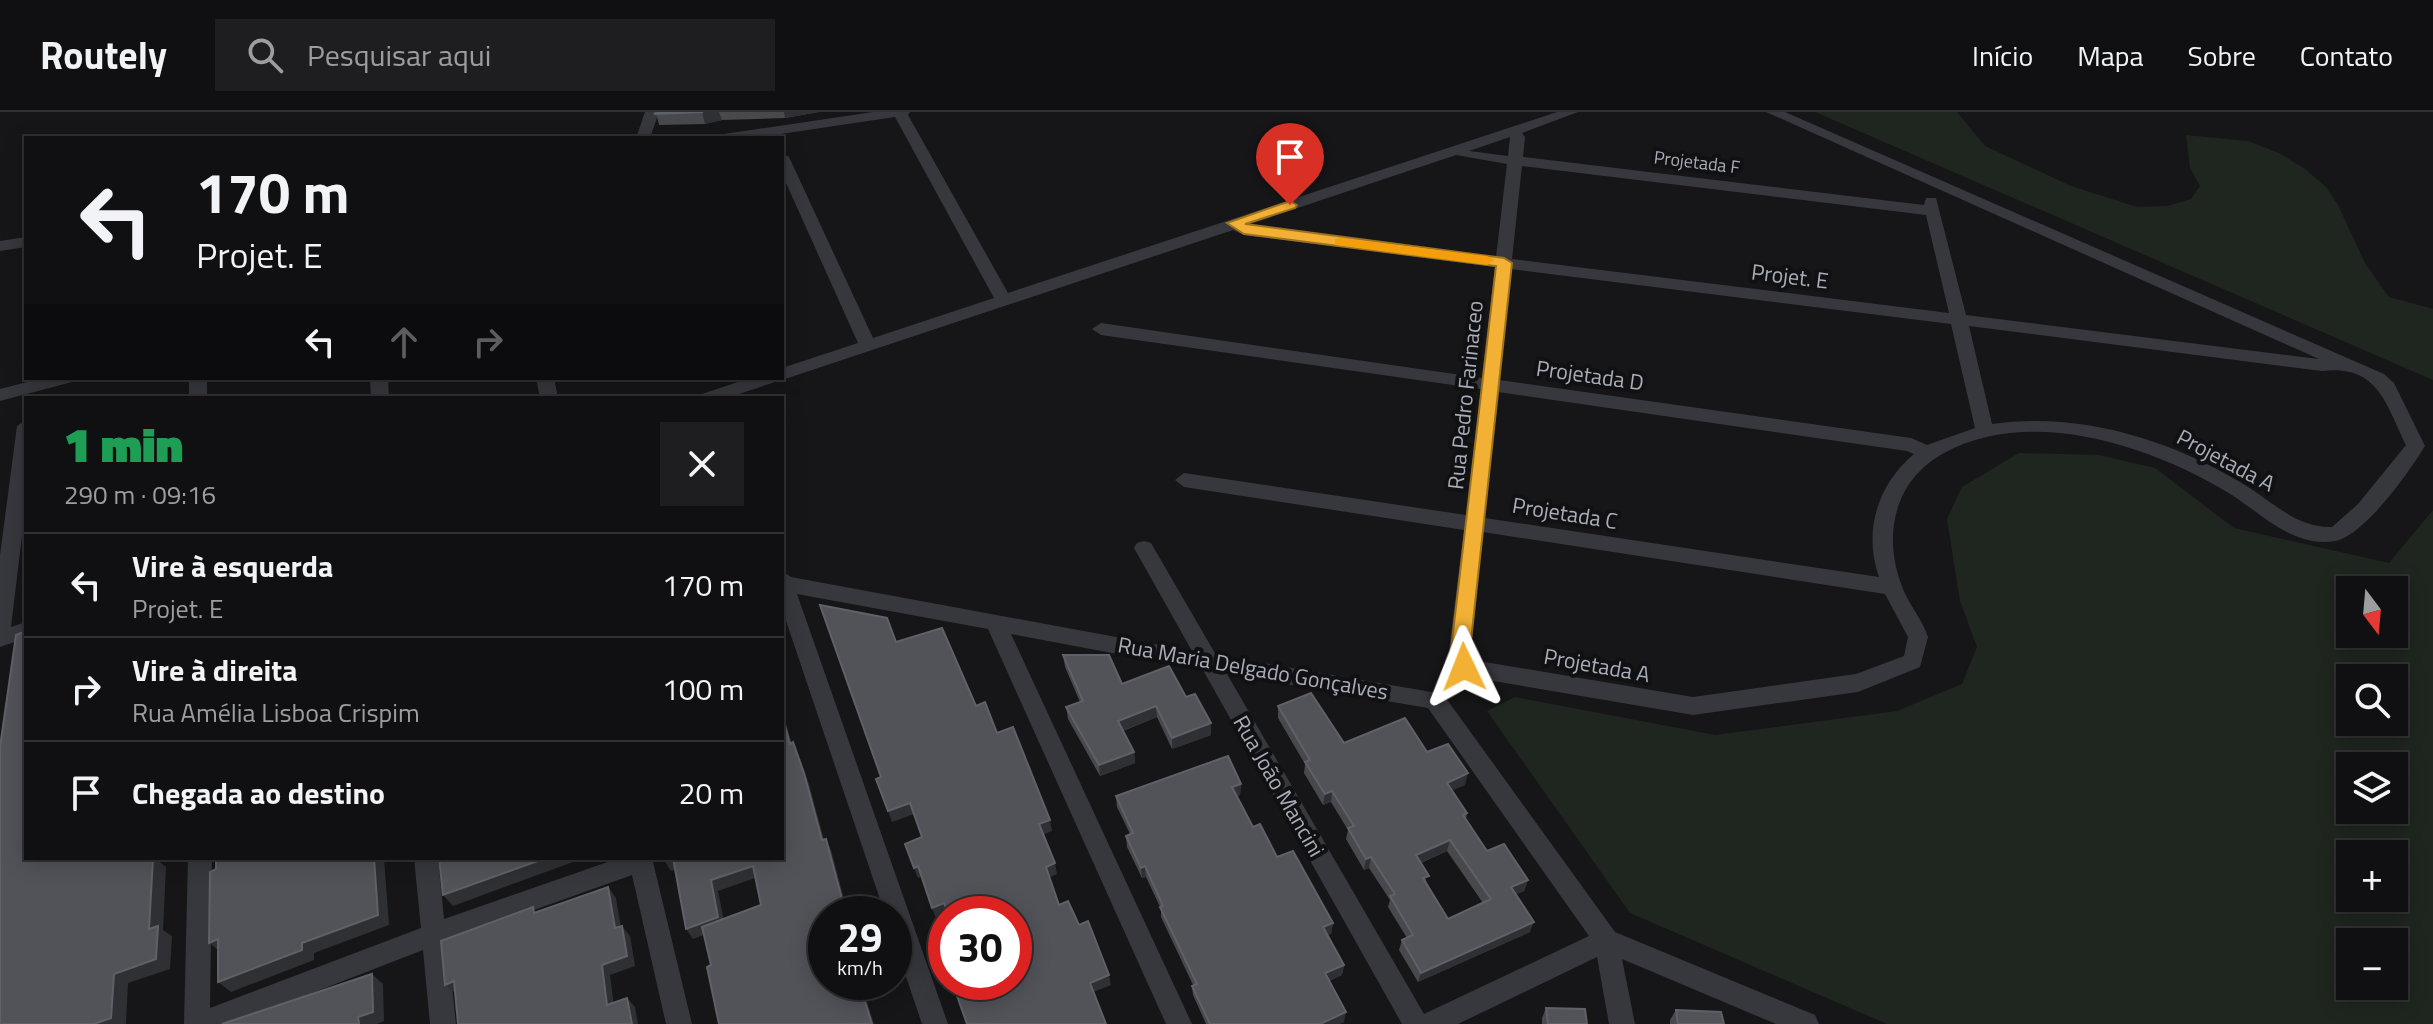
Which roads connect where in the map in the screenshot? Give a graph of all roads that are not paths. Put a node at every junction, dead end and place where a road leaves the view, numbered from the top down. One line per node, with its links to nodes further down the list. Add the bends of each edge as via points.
1 (652, 112): 7 (street)
2 (900, 112): 6 (street); 17 (street)
3 (1571, 112): 5 (street)
4 (1773, 112): 11 (street, Projetada A)
5 (1513, 131): 8 (street); 10 (street, Rua Pedro Farinaceo, via 1518,137)
6 (772, 135)
7 (644, 136)
8 (1457, 150): 10 (street, Projetada F); 13 (street)
9 (784, 161): 20 (street)
10 (1516, 161): 12 (street, Projetada F); 16 (street, Rua Pedro Farinaceo)
11 (1932, 182): 12 (street, via 1928,190); 21 (street, Projetada A)
12 (1933, 211): 18 (street)
13 (1234, 223): 16 (street, Projet. E, via 1244,230); 17 (street)
14 (24, 242): 15 (street)
15 (0, 246)
16 (1504, 263): 18 (street, Projet. E); 25 (street, Rua Pedro Farinaceo)
17 (1004, 300): 20 (street)
18 (1959, 320): 21 (street, Projet. E, via 2322,365); 29 (street)
19 (1101, 329): 25 (street, Projetada D)
20 (868, 346): 22 (street)
21 (2343, 362): 29 (street, Projetada A, via 2385,383 2416,446 2347,528 2334,534 2293,526 2231,485 2147,447 2062,429)
22 (784, 373)
23 (59, 380): 26 (street)
24 (761, 380): 27 (street)
25 (1490, 385): 31 (street, Projetada D, via 1911,445); 33 (street, Rua Pedro Farinaceo)
26 (31, 388): 28 (street)
27 (713, 392)
28 (0, 395)
29 (1985, 432): 31 (street, Projetada A)
30 (24, 442): 40 (street)
31 (1927, 453): 36 (street, Projetada A, via 1900,478 1884,509 1881,546)
32 (1184, 480): 33 (street, Projetada C)
33 (1475, 524): 36 (street, Projetada C); 42 (street, Rua Pedro Farinaceo, via 1460,650)
34 (1144, 548): 41 (street, Rua João Mancini)
35 (784, 582): 38 (street, Rua Maria Delgado Gonçalves)
36 (1892, 587): 42 (street, Projetada A, via 1915,627 1917,654 1913,661 1858,683 1693,706)
37 (784, 588): 51 (street)
38 (995, 622): 41 (street, Rua Maria Delgado Gonçalves); 52 (street)
39 (24, 631): 40 (street)
40 (0, 637)
41 (1207, 662): 47 (street, Rua Maria Delgado Gonçalves, via 1435,700); 53 (street, Rua João Mancini)
42 (1464, 667)
43 (200, 860): 48 (street)
44 (426, 860): 46 (street)
45 (640, 860): 46 (street); 50 (street)
46 (435, 934): 48 (street); 49 (street)
47 (1606, 940): 54 (street); 55 (street); 56 (street)
48 (199, 1024)
49 (443, 1024)
50 (679, 1024)
51 (935, 1024)
52 (1179, 1024)
53 (1416, 1024)
54 (1431, 1024)
55 (1622, 1024)
56 (1806, 1024)

